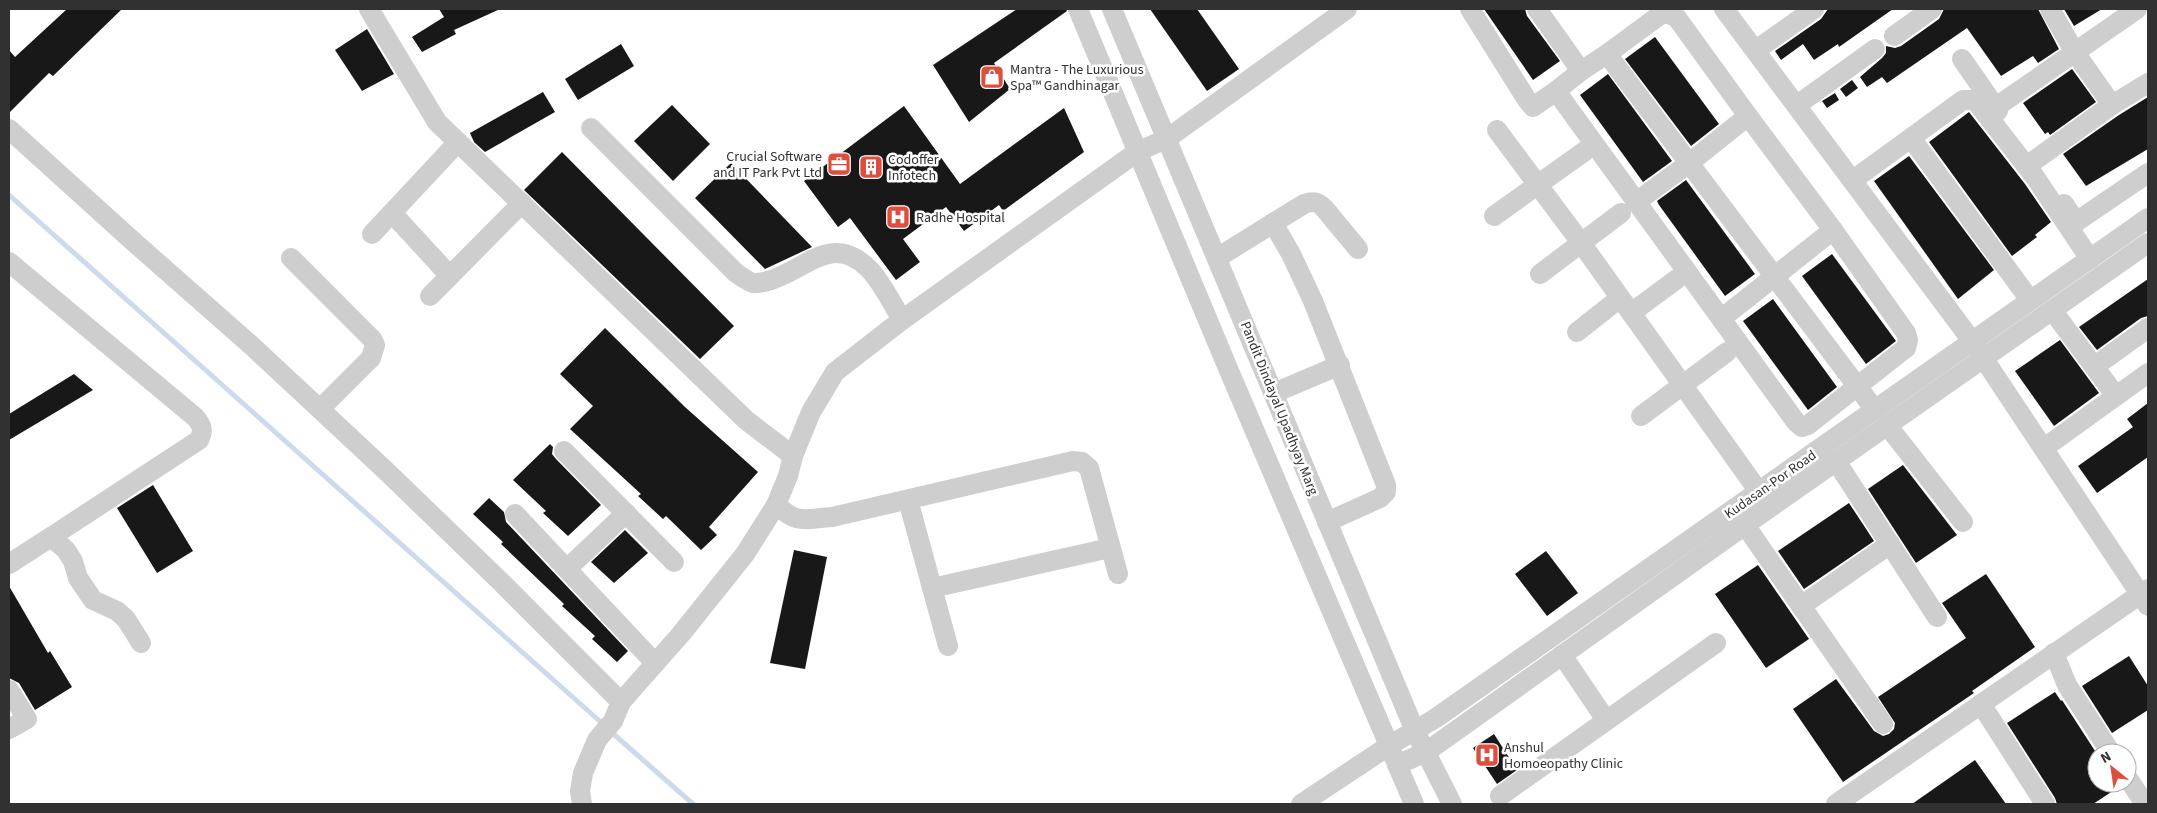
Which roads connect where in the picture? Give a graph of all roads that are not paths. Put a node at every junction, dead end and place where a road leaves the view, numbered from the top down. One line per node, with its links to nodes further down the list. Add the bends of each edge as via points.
1 (370, 9): 32 (street, via 437,122)
2 (1078, 9): 34 (street)
3 (1112, 9): 30 (street, Pandit Dindayal Upadhyay Marg)
4 (1348, 9): 30 (street)
5 (1456, 9): 20 (street)
6 (1470, 9): 22 (street, via 1533,107)
7 (1537, 9): 19 (street)
8 (1724, 9): 15 (street)
9 (1814, 9): 15 (street)
10 (2050, 9): 16 (street)
11 (2137, 9): 16 (street)
12 (1928, 10): 13 (street)
13 (1894, 36)
14 (1875, 49): 23 (street)
15 (1756, 50): 23 (street)
16 (2074, 50): 24 (street); 25 (street)
17 (1607, 54): 19 (street); 26 (street, via 1660,15 1668,13 1677,18); 36 (street)
18 (1962, 59): 25 (street)
19 (1581, 71): 22 (street)
20 (1507, 82)
21 (2148, 83): 24 (street)
22 (1556, 91): 41 (street)
23 (1797, 105): 38 (street)
24 (2112, 105): 35 (street)
25 (1996, 107): 35 (street)
26 (1748, 116): 36 (street); 46 (street)
27 (591, 128): 64 (street, via 736,273 754,283 775,280 810,260 829,253 842,253 869,269)
28 (9, 129): 77 (street)
29 (1496, 130): 39 (street)
30 (1168, 138): 34 (street); 52 (street, Pandit Dindayal Upadhyay Marg)
31 (1911, 138): 38 (street); 53 (street, via 1963,100 1975,100 2035,177); 60 (street)
32 (458, 142): 40 (street); 42 (street)
33 (1585, 151): 39 (street)
34 (1138, 152): 64 (street); 117 (street)
35 (2035, 160): 37 (street, via 2076,222)
36 (1688, 164): 41 (street); 57 (street)
37 (2148, 173)
38 (1852, 180): 67 (street)
39 (1537, 185): 43 (street); 49 (street)
40 (522, 203): 56 (street); 82 (street, via 746,420)
41 (1628, 208): 49 (street); 63 (street)
42 (392, 213): 47 (street); 56 (street)
43 (1494, 216)
44 (2148, 218): 53 (street, Kudasan-Por Road)
45 (1273, 223): 50 (street, via 1304,204 1318,202); 52 (street); 70 (street, via 1291,254)
46 (1834, 230): 57 (street); 74 (street, via 1908,340 1906,348)
47 (372, 234)
48 (2148, 243): 62 (street, Kudasan-Por Road)
49 (1582, 244): 55 (street); 61 (street)
50 (1358, 249)
51 (290, 258): 77 (street, via 375,344 371,358)
52 (1217, 258): 75 (street, Pandit Dindayal Upadhyay Marg)
53 (2090, 259): 60 (street, Kudasan-Por Road)
54 (9, 262): 92 (street, via 202,424 200,440)
55 (1540, 274)
56 (450, 276): 59 (street)
57 (1773, 277): 63 (street); 74 (street)
58 (1677, 279): 61 (street)
59 (430, 296)
60 (2030, 300): 67 (street, Kudasan-Por Road)
61 (1626, 305): 66 (street); 73 (street)
62 (2052, 310): 69 (street, Kudasan-Por Road); 71 (street)
63 (1722, 319): 74 (street, via 1802,427)
64 (902, 320): 82 (street, via 835,372 811,412)
65 (2148, 328): 71 (street)
66 (1577, 332)
67 (1972, 341): 69 (street); 79 (street, Kudasan-Por Road)
68 (1727, 352): 73 (street)
69 (1984, 358): 79 (street, Kudasan-Por Road); 80 (street)
70 (1340, 365): 75 (street); 89 (street, via 1386,492 1380,498)
71 (2095, 366): 76 (street)
72 (2148, 373): 76 (street)
73 (1683, 385): 78 (street); 85 (street)
74 (1857, 386): 79 (street)
75 (1274, 393): 89 (street, Pandit Dindayal Upadhyay Marg)
76 (2116, 396): 80 (street)
77 (320, 409): 110 (street)
78 (1641, 416)
79 (1881, 417): 83 (street, Kudasan-Por Road); 85 (street, Kudasan-Por Road); 90 (street)
80 (2044, 448): 100 (street)
81 (564, 451): 87 (street)
82 (793, 456): 86 (street)
83 (1836, 461): 85 (street, Kudasan-Por Road); 93 (street)
84 (908, 500): 86 (street, via 832,517 798,520); 94 (street, via 1073,461 1082,462 1089,468); 99 (street)
85 (1764, 500): 91 (street, Kudasan-Por Road); 115 (street, Kudasan-Por Road)
86 (776, 505): 108 (street, via 745,554)
87 (626, 513): 95 (street); 97 (street)
88 (514, 514): 97 (street)
89 (1327, 522): 115 (street, Pandit Dindayal Upadhyay Marg)
90 (1963, 522)
91 (1745, 525): 101 (street); 107 (street, Kudasan-Por Road)
92 (52, 537): 96 (street); 103 (street, via 66,550 78,578 93,600 122,615)
93 (1890, 544): 101 (street); 102 (street)
94 (1110, 548): 98 (street); 99 (street)
95 (674, 562)
96 (9, 564)
97 (567, 569): 108 (street)
98 (1118, 574)
99 (932, 588): 105 (street)
100 (2146, 596): 106 (street)
101 (1801, 606): 113 (street)
102 (1937, 616)
103 (141, 643)
104 (1716, 643): 112 (street)
105 (948, 646)
106 (2054, 653): 111 (street); 116 (street, via 2067,685)
107 (1562, 655): 112 (street); 118 (street, Kudasan-Por Road)
108 (655, 663): 110 (street)
109 (9, 690): 114 (street, via 26,719)
110 (621, 702): 122 (street, via 613,722 597,740 583,774)
111 (1981, 704): 126 (street); 127 (street)
112 (1606, 720): 121 (street)
113 (1883, 724)
114 (9, 730)
115 (1415, 731): 117 (street, Kudasan-Por Road); 118 (street, Pandit Dindayal Upadhyay Marg)
116 (2105, 743)
117 (1390, 745): 119 (street); 123 (street, Kudasan-Por Road)
118 (1426, 752): 119 (street, Kudasan-Por Road); 125 (street, Pandit Dindayal Upadhyay Marg)
119 (1397, 765): 124 (street)
120 (2137, 792): 128 (street)
121 (1500, 796)
122 (582, 804)
123 (1301, 804)
124 (1414, 804)
125 (1452, 804)
126 (1836, 804)
127 (2045, 804)
128 (2145, 804)

